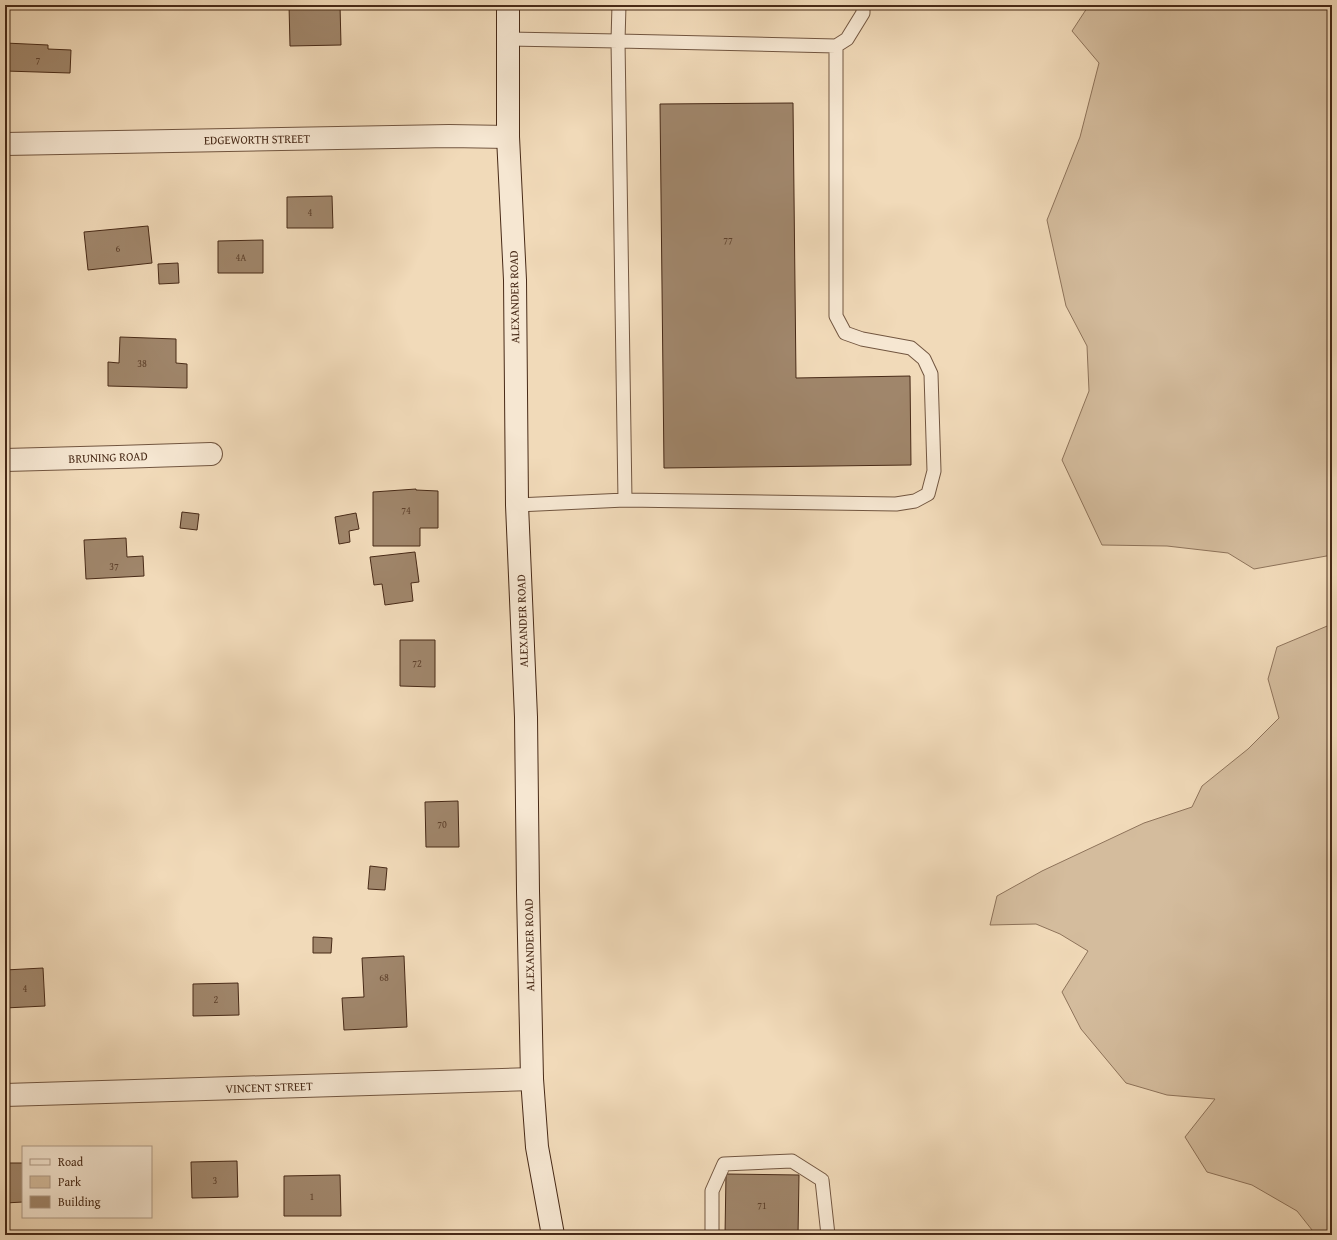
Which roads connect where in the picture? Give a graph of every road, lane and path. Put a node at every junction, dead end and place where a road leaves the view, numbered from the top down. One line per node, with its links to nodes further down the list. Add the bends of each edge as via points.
1 (508, 5): 4 (street, ALEXANDER ROAD)
2 (619, 5): 5 (lane)
3 (863, 5): 6 (lane, via 863,13 847,39)
4 (508, 39): 5 (lane); 7 (street, ALEXANDER ROAD)
5 (618, 41): 6 (lane); 11 (lane)
6 (836, 46): 11 (lane, via 836,316 845,333 862,339 911,348 924,359 931,374 934,471 928,494 914,501 896,504)
7 (508, 136): 8 (street, EDGEWORTH STREET); 12 (street, ALEXANDER ROAD, via 514,280)
8 (5, 144)
9 (211, 454): 10 (street, BRUNING ROAD)
10 (5, 460)
11 (625, 500): 12 (lane)
12 (517, 505): 13 (street, ALEXANDER ROAD, via 526,717)
13 (532, 1079): 14 (street, VINCENT STREET); 15 (street, ALEXANDER ROAD, via 537,1147)
14 (5, 1095)
15 (552, 1235)
16 (712, 1235): 17 (lane, via 712,1191 724,1164 792,1161 822,1180)
17 (828, 1235)

